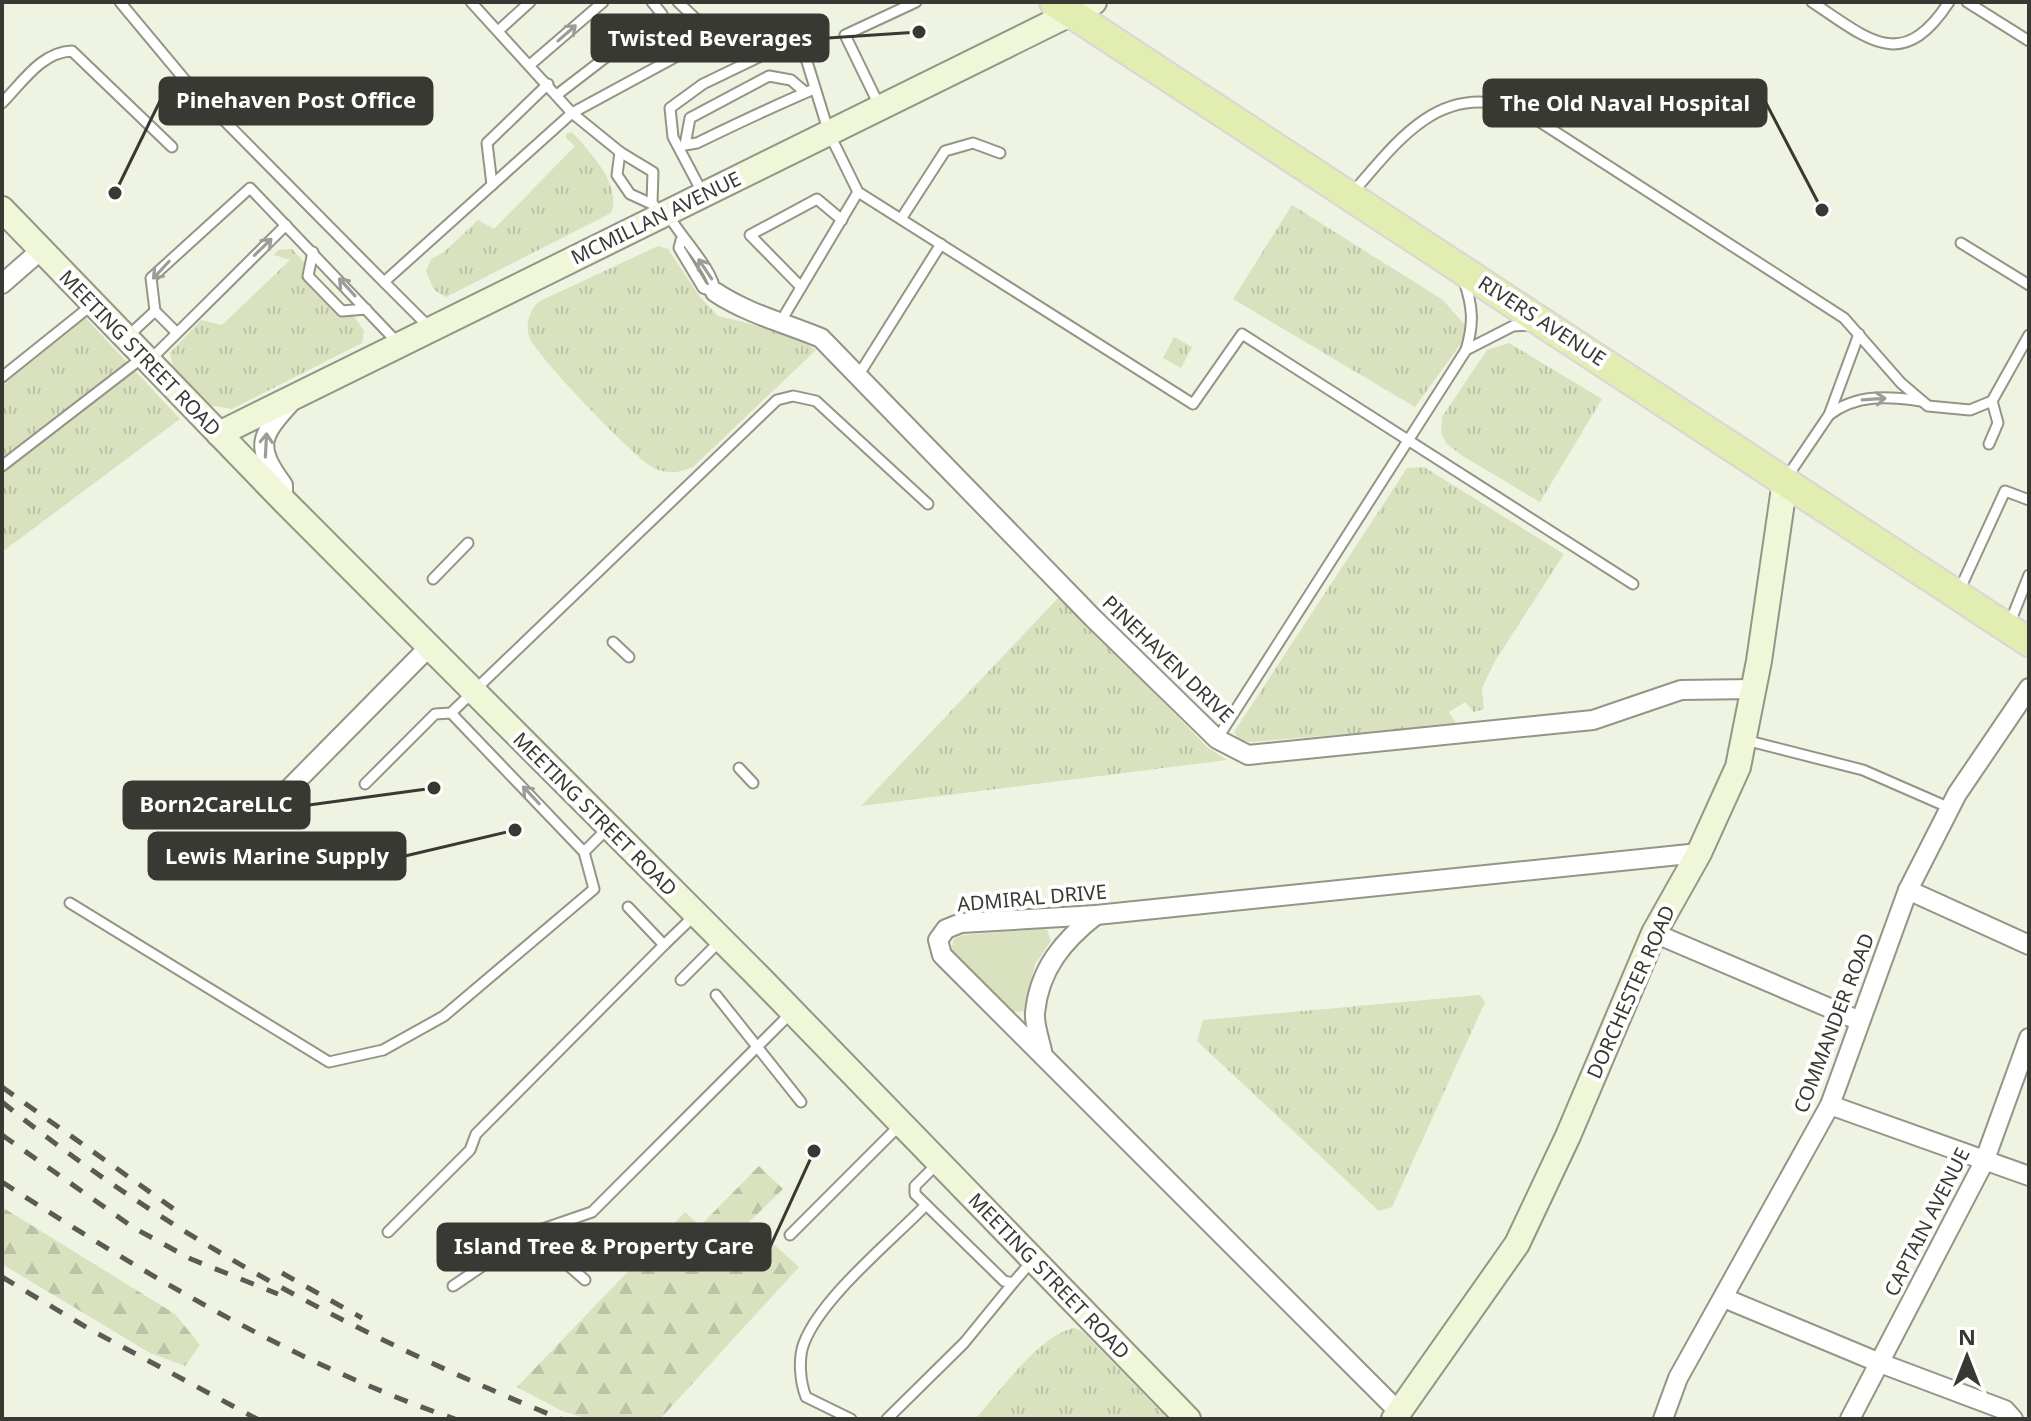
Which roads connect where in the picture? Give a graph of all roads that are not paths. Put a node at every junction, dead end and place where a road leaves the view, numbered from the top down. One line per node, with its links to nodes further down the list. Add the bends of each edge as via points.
1 (120, 2): 40 (lane, via 190,86)
2 (471, 2): 12 (lane)
3 (530, 2): 12 (lane)
4 (603, 2): 14 (lane, one-way to 4)
5 (652, 2): 17 (lane, via 662,14)
6 (678, 2): 20 (lane, via 714,36)
7 (916, 2): 19 (lane, via 845,35)
8 (1812, 2): 9 (lane, via 1872,43 1916,40)
9 (1949, 2)
10 (1967, 2): 13 (lane)
11 (1067, 4): 19 (street, MCMILLAN AVENUE); 28 (main road, RIVERS AVENUE)
12 (498, 31): 14 (lane)
13 (2029, 41)
14 (531, 64): 15 (lane)
15 (548, 84): 17 (lane); 26 (lane, via 487,143)
16 (809, 91): 21 (lane); 23 (lane); 23 (lane, via 769,76 690,118); 23 (lane, via 804,52 786,44 703,84 670,108 673,137)
17 (558, 94): 20 (lane)
18 (2, 103): 22 (lane, via 46,58 72,51)
19 (880, 108): 21 (street, MCMILLAN AVENUE)
20 (572, 113): 24 (lane); 26 (lane)
21 (829, 133): 27 (lane); 29 (street, MCMILLAN AVENUE)
22 (172, 147)
23 (682, 147): 29 (lane)
24 (620, 152): 31 (lane, via 653,172); 31 (lane, via 617,175 630,194)
25 (1000, 153): 32 (lane, via 973,143 945,151)
26 (492, 185): 40 (lane)
27 (858, 192): 32 (lane); 33 (lane)
28 (1351, 195): 39 (main road, RIVERS AVENUE); 52 (lane, via 1407,130 1437,110 1503,105 1537,120 1844,318)
29 (704, 196): 31 (street, MCMILLAN AVENUE)
30 (2, 209): 37 (street, MEETING STREET ROAD)
31 (660, 210): 44 (lane, via 703,288); 50 (street, MCMILLAN AVENUE)
32 (901, 219): 36 (lane)
33 (842, 220): 43 (lane); 43 (lane, via 817,199 750,235)
34 (286, 225): 38 (lane); 47 (lane, one-way to 47, via 250,188 151,278); 51 (lane, one-way to 34)
35 (1961, 243): 42 (lane)
36 (941, 244): 58 (lane); 65 (lane, via 1193,404 1242,334)
37 (41, 250): 41 (street); 45 (street, MEETING STREET ROAD)
38 (313, 252): 46 (lane, one-way to 38); 46 (lane, via 308,276 342,311)
39 (1460, 267): 49 (main road, RIVERS AVENUE); 56 (lane, via 1472,306)
40 (384, 282): 50 (lane)
41 (2, 284)
42 (2029, 285)
43 (801, 287): 48 (lane)
44 (715, 292): 48 (street, PINEHAVEN DRIVE, via 745,312)
45 (93, 304): 54 (street, MEETING STREET ROAD); 59 (lane)
46 (366, 309): 55 (lane)
47 (155, 311): 51 (lane); 54 (lane)
48 (781, 321): 58 (street, PINEHAVEN DRIVE, via 821,338)
49 (1547, 324): 56 (lane, via 1513,326); 68 (main road, RIVERS AVENUE)
50 (431, 330): 55 (street, MCMILLAN AVENUE)
51 (176, 332): 57 (lane)
52 (1859, 334): 62 (lane); 63 (lane)
53 (2029, 335): 61 (lane)
54 (126, 338): 57 (street, MEETING STREET ROAD)
55 (399, 345): 60 (street, MCMILLAN AVENUE)
56 (1466, 350): 65 (lane)
57 (146, 359): 64 (street, MEETING STREET ROAD); 67 (lane)
58 (858, 376): 85 (street, PINEHAVEN DRIVE)
59 (2, 377)
60 (296, 396): 64 (street, MCMILLAN AVENUE); 69 (street, one-way to 60, via 283,485 266,463 262,446 266,432)
61 (1992, 401): 62 (lane, via 1953,411); 66 (lane, via 1998,423)
62 (1924, 402): 63 (lane, one-way to 62, via 1863,399)
63 (1829, 415): 68 (lane)
64 (219, 434): 69 (street, MEETING STREET ROAD)
65 (1409, 441): 75 (lane); 85 (lane)
66 (1989, 444)
67 (2, 466)
68 (1785, 481): 76 (main road, RIVERS AVENUE); 82 (street, DORCHESTER ROAD)
69 (282, 499): 79 (street, MEETING STREET ROAD)
70 (2029, 500): 76 (lane, via 2005,491)
71 (928, 504): 83 (lane, via 816,401 793,396 777,400)
72 (468, 543): 74 (lane)
73 (2029, 575): 77 (lane)
74 (433, 579)
75 (1633, 584)
76 (1957, 595): 77 (main road, RIVERS AVENUE)
77 (2018, 635)
78 (613, 642): 80 (lane)
79 (430, 646): 83 (street, MEETING STREET ROAD); 90 (street)
80 (629, 657)
81 (2029, 688): 91 (street, COMMANDER ROAD)
82 (1753, 689): 85 (street, PINEHAVEN DRIVE, via 1681,690 1593,720 1263,754 1248,755); 86 (street, DORCHESTER ROAD)
83 (474, 692): 84 (lane); 92 (street, MEETING STREET ROAD)
84 (451, 713): 89 (lane, via 435,714); 93 (lane, one-way to 84)
85 (1217, 739)
86 (1743, 739): 91 (lane, via 1863,770); 94 (street, DORCHESTER ROAD, via 1738,767)
87 (739, 768): 88 (lane)
88 (753, 783)
89 (365, 784)
90 (272, 806)
91 (1950, 808): 95 (street, COMMANDER ROAD)
92 (609, 827): 93 (lane); 98 (street, MEETING STREET ROAD)
93 (584, 852): 96 (lane, via 594,889 444,1016 383,1050 329,1062)
94 (1699, 853): 99 (street, ADMIRAL DRIVE); 100 (street, DORCHESTER ROAD)
95 (1908, 890): 103 (street); 107 (street, COMMANDER ROAD)
96 (70, 903)
97 (628, 907): 102 (lane)
98 (696, 914): 101 (street, MEETING STREET ROAD); 102 (lane)
99 (1096, 915): 110 (street, via 1067,938 1050,965 1035,1014); 110 (street, ADMIRAL DRIVE, via 961,923 946,929 938,940 942,955)
100 (1654, 933): 107 (street); 127 (street, DORCHESTER ROAD, via 1517,1244)
101 (721, 939): 104 (lane); 106 (street, MEETING STREET ROAD)
102 (664, 945): 118 (lane, via 476,1134 470,1150)
103 (2029, 945)
104 (681, 980)
105 (716, 995): 109 (lane)
106 (792, 1012): 109 (lane); 113 (street, MEETING STREET ROAD)
107 (1860, 1021): 112 (street, COMMANDER ROAD)
108 (2029, 1038): 115 (street, CAPTAIN AVENUE)
109 (757, 1048): 111 (lane); 119 (lane, via 592,1212)
110 (1043, 1056): 127 (street, ADMIRAL DRIVE)
111 (801, 1102)
112 (1830, 1105): 115 (street); 125 (street, COMMANDER ROAD)
113 (901, 1123): 114 (street, MEETING STREET ROAD); 120 (lane)
114 (939, 1162): 117 (lane, via 915,1186 915,1194); 121 (street, MEETING STREET ROAD)
115 (1984, 1162): 116 (street); 126 (street, CAPTAIN AVENUE)
116 (2029, 1176)
117 (926, 1205): 123 (lane, via 1004,1281); 128 (lane, via 819,1313 802,1346 806,1397)
118 (388, 1232)
119 (531, 1233): 122 (lane); 124 (lane)
120 (790, 1235)
121 (1034, 1260): 123 (lane); 130 (street, MEETING STREET ROAD)
122 (585, 1280)
123 (1013, 1283): 129 (lane, via 964,1343)
124 (453, 1286)
125 (1724, 1298): 126 (street); 131 (street, COMMANDER ROAD, via 1678,1378)
126 (1880, 1363): 132 (street, CAPTAIN AVENUE); 133 (street, via 2005,1410)
127 (1396, 1415)
128 (851, 1419)
129 (887, 1419)
130 (1188, 1419)
131 (1663, 1419)
132 (1850, 1419)
133 (2013, 1419)

